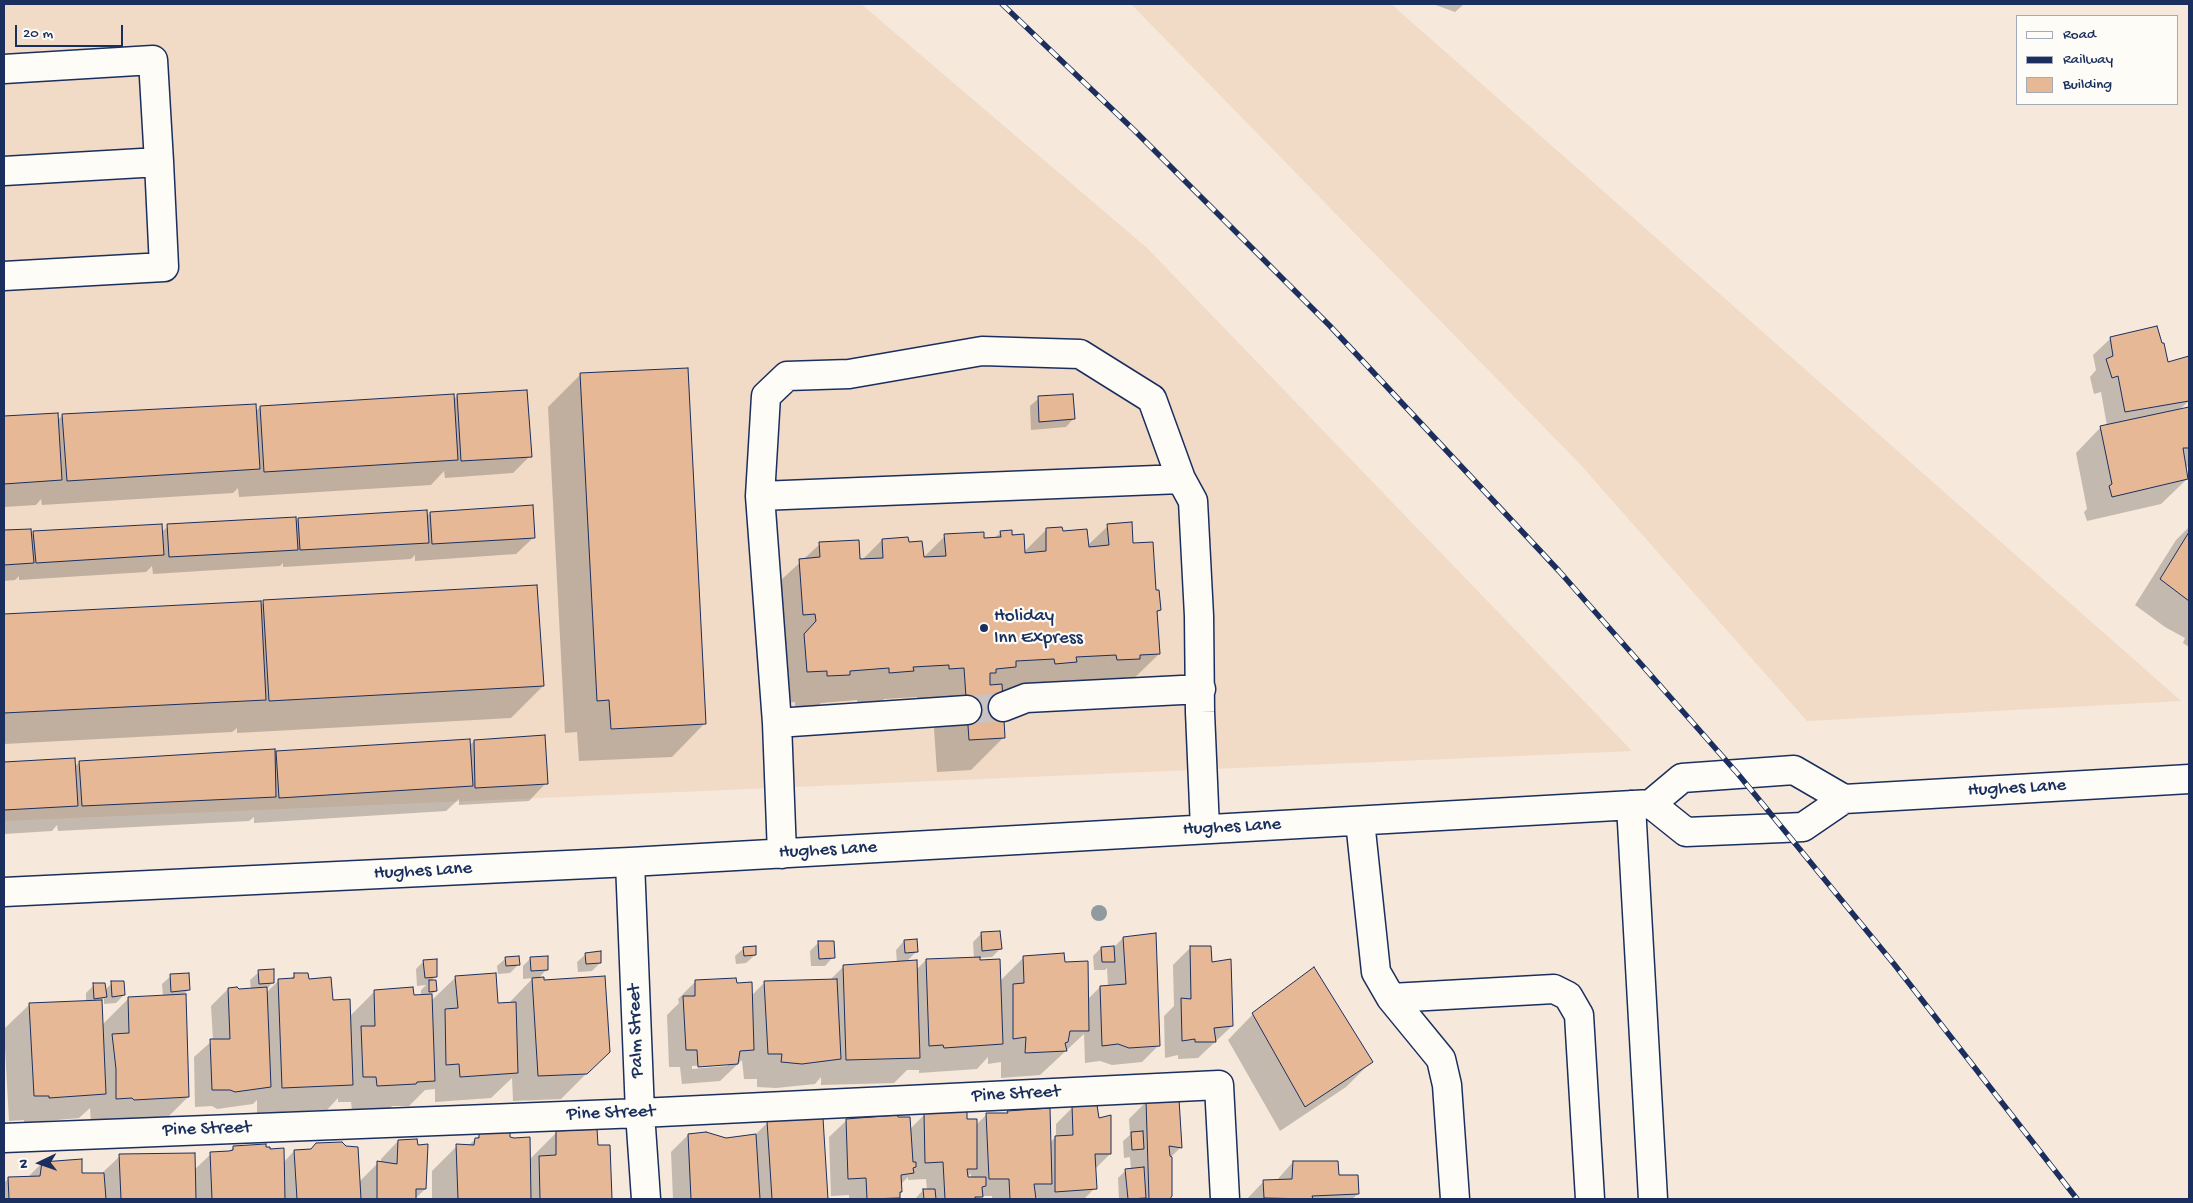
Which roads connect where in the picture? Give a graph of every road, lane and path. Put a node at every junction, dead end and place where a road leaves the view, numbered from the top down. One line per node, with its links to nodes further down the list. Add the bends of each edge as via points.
1 (4, 69): 2 (street, via 153,60)
2 (159, 162): 3 (street); 4 (street, via 164,267)
3 (4, 171)
4 (4, 276)
5 (1181, 479): 6 (street); 6 (street, via 1152,399 1080,354 982,351 849,374 787,376 766,396); 7 (street, via 1193,501)
6 (760, 496): 10 (street)
7 (1201, 689): 8 (street, via 1026,698); 15 (street)
8 (1003, 707)
9 (967, 710): 10 (street)
10 (777, 723): 16 (street)
11 (2189, 779): 12 (street, Hughes Lane)
12 (1844, 799): 13 (street, via 1803,826 1686,832); 13 (street, via 1794,770 1682,778)
13 (1641, 805): 14 (street, Hughes Lane); 26 (street)
14 (1360, 821): 15 (street, Hughes Lane); 19 (street, via 1376,972)
15 (1205, 829): 16 (street, Hughes Lane)
16 (782, 854): 17 (street, Hughes Lane)
17 (630, 862): 18 (street, Hughes Lane); 20 (street, Palm Street)
18 (4, 892)
19 (1391, 998): 24 (street, via 1441,1059 1447,1085); 25 (street, via 1554,989 1568,996 1579,1015)
20 (640, 1113): 21 (street, Pine Street); 22 (street, Palm Street); 23 (street, Pine Street, via 1219,1085)
21 (4, 1138)
22 (646, 1199)
23 (1225, 1199)
24 (1456, 1199)
25 (1590, 1199)
26 (1653, 1199)

